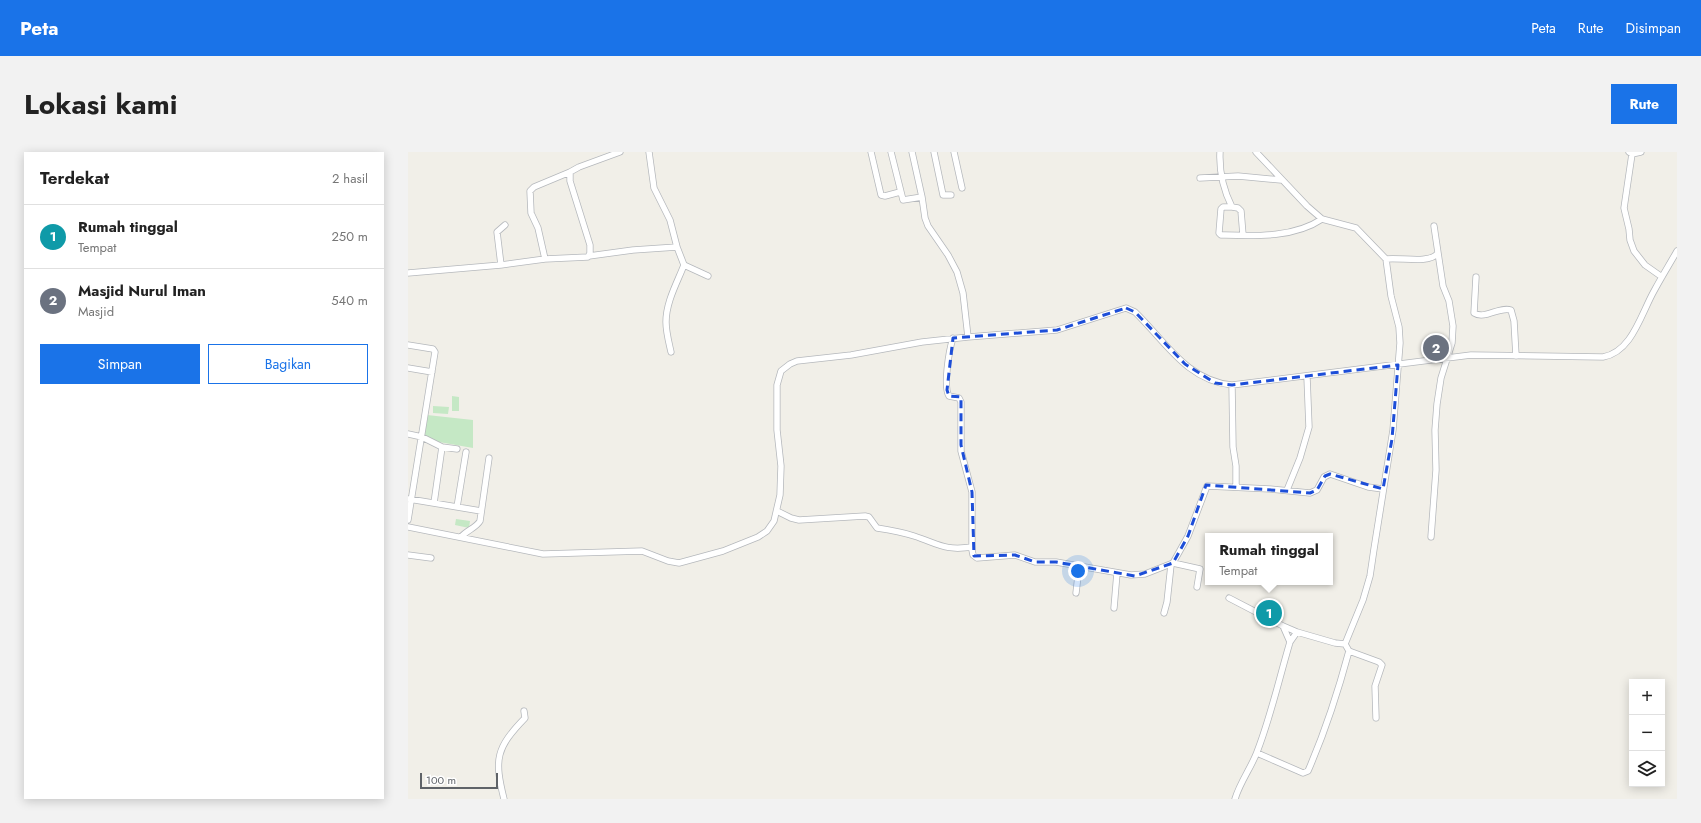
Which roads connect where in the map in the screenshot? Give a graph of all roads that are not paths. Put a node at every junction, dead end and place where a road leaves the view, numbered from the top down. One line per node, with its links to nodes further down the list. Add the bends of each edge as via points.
1 (620, 152): 12 (street)
2 (650, 152): 25 (street, via 654,188 670,220)
3 (871, 152): 17 (street, via 881,195)
4 (891, 152): 17 (street)
5 (912, 152): 19 (street)
6 (934, 152): 18 (street, via 943,194)
7 (954, 152): 16 (street)
8 (1220, 152): 13 (street)
9 (1256, 152): 15 (street)
10 (1641, 152): 11 (street)
11 (1630, 153): 36 (street, via 1624,208 1630,240 1634,251 1645,265)
12 (570, 172): 28 (street, via 570,181 591,250); 29 (street, via 530,191 532,213)
13 (1220, 177): 14 (street); 15 (street); 20 (street)
14 (1200, 178)
15 (1281, 180): 21 (street)
16 (962, 188)
17 (900, 192): 19 (street, via 905,200)
18 (951, 195)
19 (922, 197): 37 (street, via 928,226 948,255 963,293)
20 (1232, 207): 24 (street, via 1241,211); 24 (street, via 1221,208 1219,233)
21 (1322, 219): 24 (street, via 1305,229); 30 (street, via 1356,228)
22 (505, 225): 32 (street, via 497,232)
23 (1434, 226): 27 (street)
24 (1243, 236)
25 (677, 247): 28 (street); 31 (street)
26 (1677, 252): 36 (street)
27 (1437, 254): 30 (street, via 1427,260); 42 (street, via 1443,286 1453,315 1453,336)
28 (589, 256): 29 (street)
29 (546, 259): 32 (street)
30 (1386, 259): 43 (street, via 1400,334)
31 (684, 265): 34 (street); 40 (street, via 666,316)
32 (502, 266): 33 (street)
33 (408, 273)
34 (708, 276)
35 (1476, 277): 41 (street, via 1474,313 1483,315 1504,309 1511,310)
36 (1662, 277): 41 (street, via 1629,340 1612,354 1591,357)
37 (968, 336): 38 (street); 47 (street, via 1057,330 1118,310 1130,309 1193,371 1215,383)
38 (953, 338): 61 (street, via 797,361 781,371 777,392 781,466); 66 (street, via 948,359 947,390 949,396 959,398 961,402 961,450 972,492)
39 (408, 345): 45 (street, via 434,350)
40 (671, 352)
41 (1516, 356): 42 (street, via 1471,355)
42 (1448, 358): 43 (street); 65 (street, via 1441,378 1437,404)
43 (1398, 365): 46 (street); 55 (street, via 1392,439)
44 (408, 369): 45 (street)
45 (432, 372): 49 (street)
46 (1307, 377): 47 (street); 56 (street, via 1309,426)
47 (1232, 385): 54 (street)
48 (408, 434): 49 (street)
49 (422, 437): 50 (street); 57 (street)
50 (442, 447): 51 (street); 58 (street)
51 (458, 449)
52 (466, 452): 59 (street)
53 (490, 458): 60 (street)
54 (1236, 486): 56 (street); 69 (street, via 1206,486 1188,536)
55 (1383, 489): 56 (street, via 1368,487 1330,474 1324,477 1314,492); 80 (street, via 1367,588)
56 (1287, 490)
57 (410, 499): 58 (street); 62 (street)
58 (434, 503): 59 (street)
59 (457, 507): 60 (street)
60 (481, 511): 64 (street, via 479,524)
61 (777, 511): 64 (street, via 771,526 758,537 685,562 668,562 642,551 543,554); 66 (street, via 799,520 865,516 869,517 877,528 908,534 934,545 947,548)
62 (408, 520)
63 (408, 527): 64 (street)
64 (461, 537)
65 (1431, 537)
66 (972, 547): 70 (street, via 973,555 977,558 1015,555 1035,562 1056,562)
67 (408, 556): 68 (street)
68 (431, 558)
69 (1172, 564): 71 (street, via 1140,575); 72 (street, via 1200,569); 76 (street)
70 (1079, 567): 71 (street); 73 (street)
71 (1117, 573): 75 (street)
72 (1197, 587)
73 (1076, 593)
74 (1229, 598): 77 (street)
75 (1114, 608)
76 (1164, 613)
77 (1283, 626): 78 (street); 79 (street)
78 (1296, 632): 79 (street); 80 (street)
79 (1290, 642): 84 (street)
80 (1345, 644): 81 (street)
81 (1349, 651): 83 (street, via 1382,665 1375,686); 84 (street, via 1331,712 1308,771 1303,773)
82 (524, 710): 85 (street, via 525,718 509,735 498,758)
83 (1376, 718)
84 (1257, 753): 86 (street)
85 (504, 799)
86 (1235, 799)

